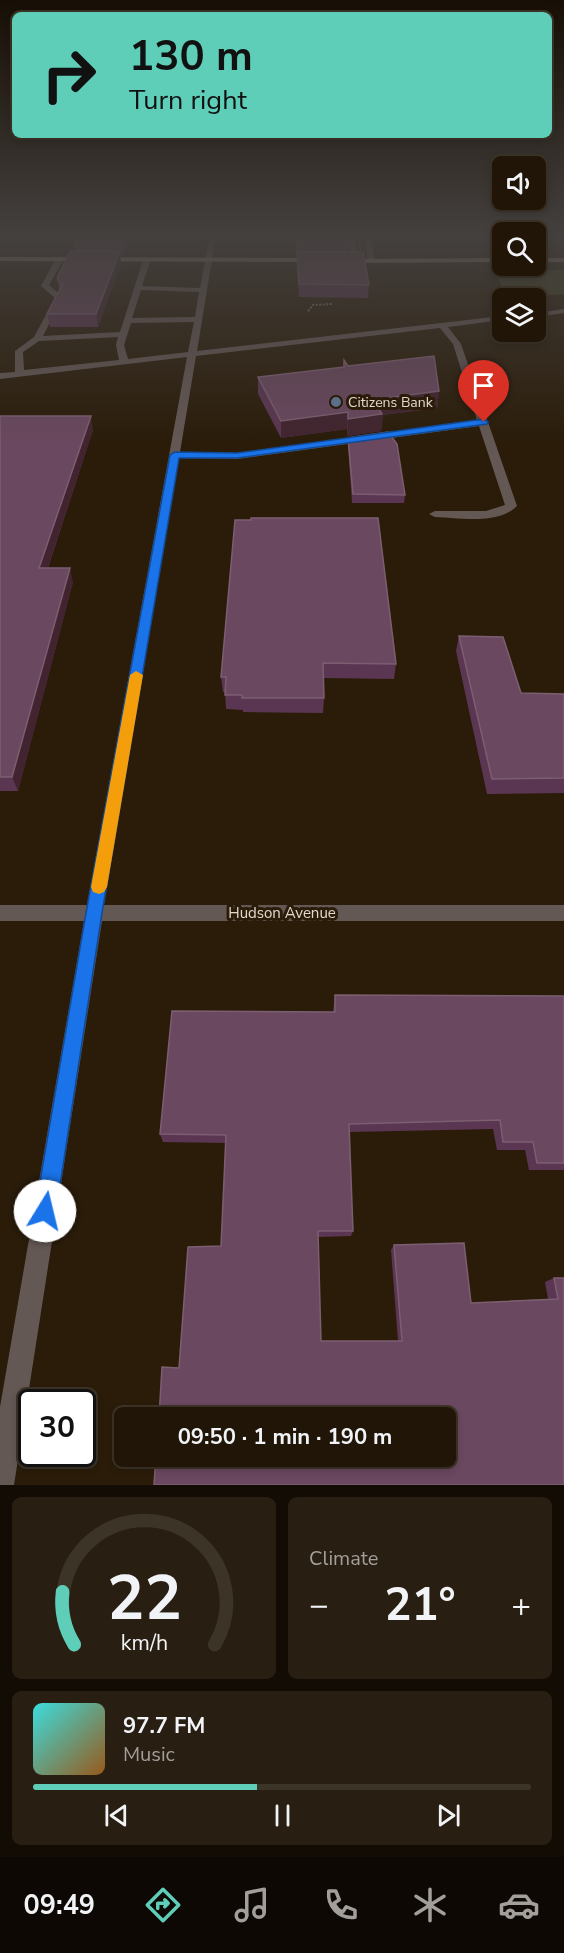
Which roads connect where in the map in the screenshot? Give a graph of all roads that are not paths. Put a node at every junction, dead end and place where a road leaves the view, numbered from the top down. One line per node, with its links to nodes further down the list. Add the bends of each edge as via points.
1 (55, 304): 11 (street)
2 (134, 304): 8 (street)
3 (201, 304): 6 (street)
4 (564, 311): 5 (street)
5 (546, 314)
6 (198, 319): 8 (street); 12 (street)
7 (492, 319): 9 (street)
8 (128, 321): 10 (street)
9 (442, 325): 12 (street); 16 (street, via 457,345)
10 (123, 334): 11 (street); 13 (street, via 120,345)
11 (38, 339): 14 (street, via 19,351)
12 (192, 354): 13 (street); 17 (street)
13 (124, 362): 14 (street)
14 (20, 374): 15 (street)
15 (0, 376)
16 (484, 422): 17 (street, via 237,456); 18 (street, via 511,506 493,513)
17 (175, 455): 20 (street)
18 (435, 514)
19 (0, 913): 20 (street, Hudson Avenue)
20 (94, 913): 21 (street, Hudson Avenue); 22 (street)
21 (564, 913)
22 (0, 1485)

